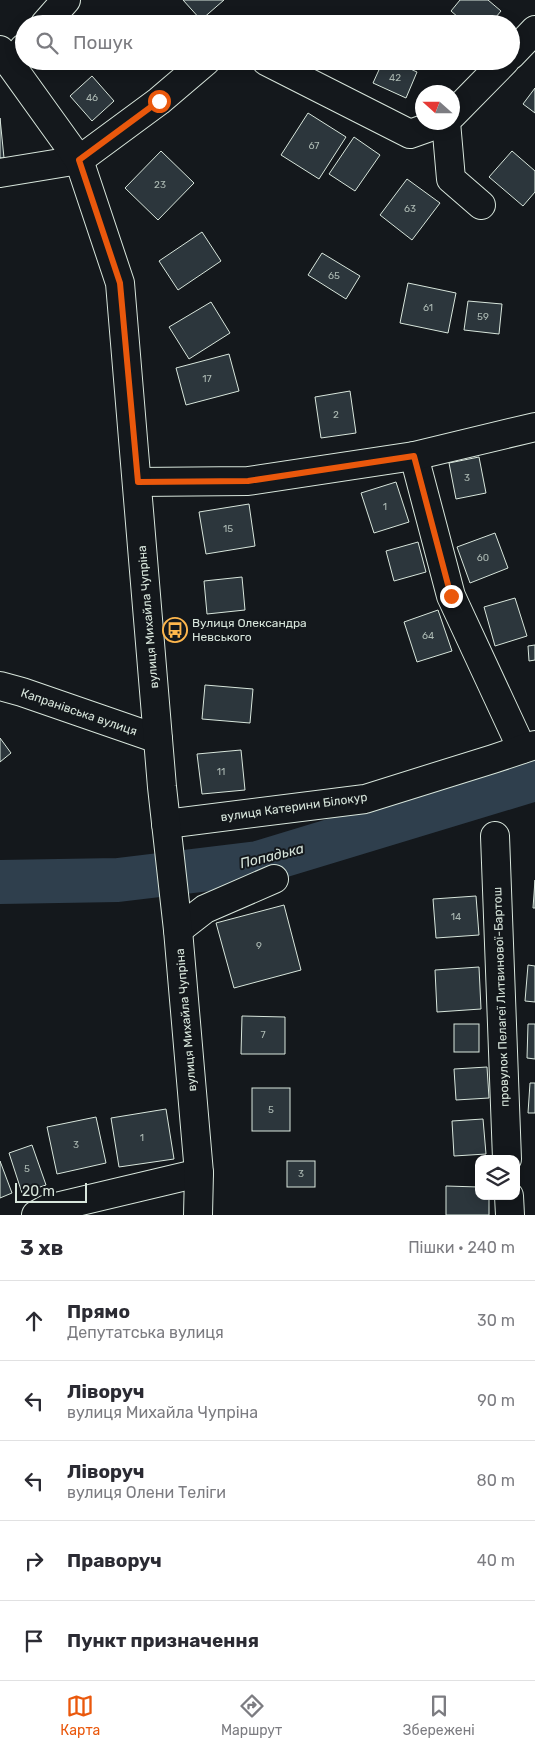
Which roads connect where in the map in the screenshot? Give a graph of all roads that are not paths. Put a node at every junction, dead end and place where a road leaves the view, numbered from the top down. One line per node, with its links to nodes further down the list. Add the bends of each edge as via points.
1 (66, 0): 2 (street)
2 (53, 15)
3 (535, 30): 4 (street)
4 (520, 46)
5 (21, 70): 12 (street, вулиця Михайла Чупріна)
6 (195, 70): 12 (street)
7 (284, 70): 10 (street, via 410,134)
8 (496, 70): 9 (street)
9 (460, 107)
10 (422, 130)
11 (446, 130): 14 (street, via 452,179)
12 (79, 160): 13 (street); 17 (street, вулиця Михайла Чупріна, via 120,283)
13 (0, 173)
14 (481, 205)
15 (535, 427): 16 (street)
16 (414, 456): 17 (street, via 248,481); 20 (street, via 451,596)
17 (138, 482): 19 (street, вулиця Михайла Чупріна)
18 (0, 686): 19 (street, Капранівська вулиця)
19 (158, 739): 21 (street, вулиця Михайла Чупріна)
20 (529, 747): 21 (street, вулиця Катерини Білокур, via 365,799)
21 (166, 832): 24 (street, вулиця Михайла Чупріна)
22 (495, 836): 25 (street, провулок Пелагеї Литвинової-Бартош)
23 (274, 879): 24 (street)
24 (177, 920): 26 (street, вулиця Михайла Чупріна)
25 (507, 1155)
26 (199, 1173): 28 (street, via 47,1209); 29 (street, вулиця Михайла Чупріна)
27 (509, 1200): 30 (street)
28 (36, 1215)
29 (198, 1215)
30 (510, 1215)

